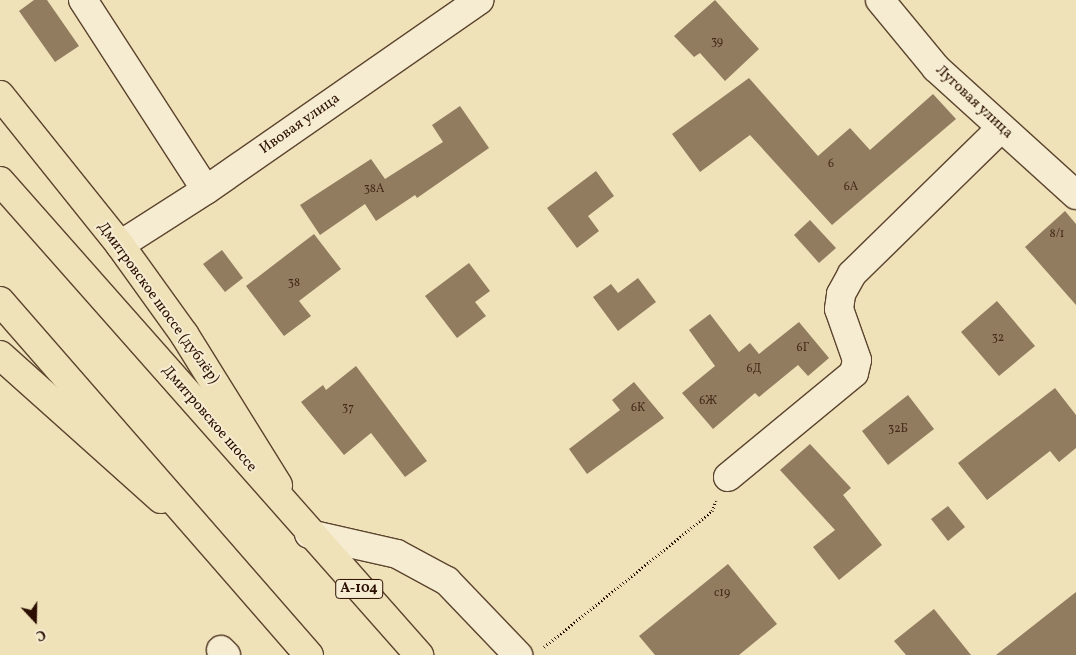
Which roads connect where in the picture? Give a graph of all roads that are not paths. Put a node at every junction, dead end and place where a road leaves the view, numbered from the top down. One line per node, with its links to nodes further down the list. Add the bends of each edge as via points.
1 (83, 0): 7 (street)
2 (479, 0): 7 (street, Ивовая улица)
3 (880, 0): 5 (street, Луговая улица, via 936,68)
4 (0, 95): 9 (main road, Дмитровское шоссе (дублёр))
5 (1001, 128): 8 (street, Луговая улица); 12 (street, via 852,274 841,294 839,310 857,360 854,373)
6 (0, 181): 13 (main road, Дмитровское шоссе)
7 (206, 190): 9 (street, Ивовая улица)
8 (1076, 195)
9 (120, 245): 13 (main road, Дмитровское шоссе (дублёр), via 184,334)
10 (0, 301): 14 (main road)
11 (3, 362): 14 (main road)
12 (728, 477)
13 (304, 529): 15 (street, via 398,554 447,581); 17 (main road, Дмитровское шоссе / А-104)
14 (212, 544): 16 (main road)
15 (530, 652)
16 (309, 655)
17 (419, 655)

